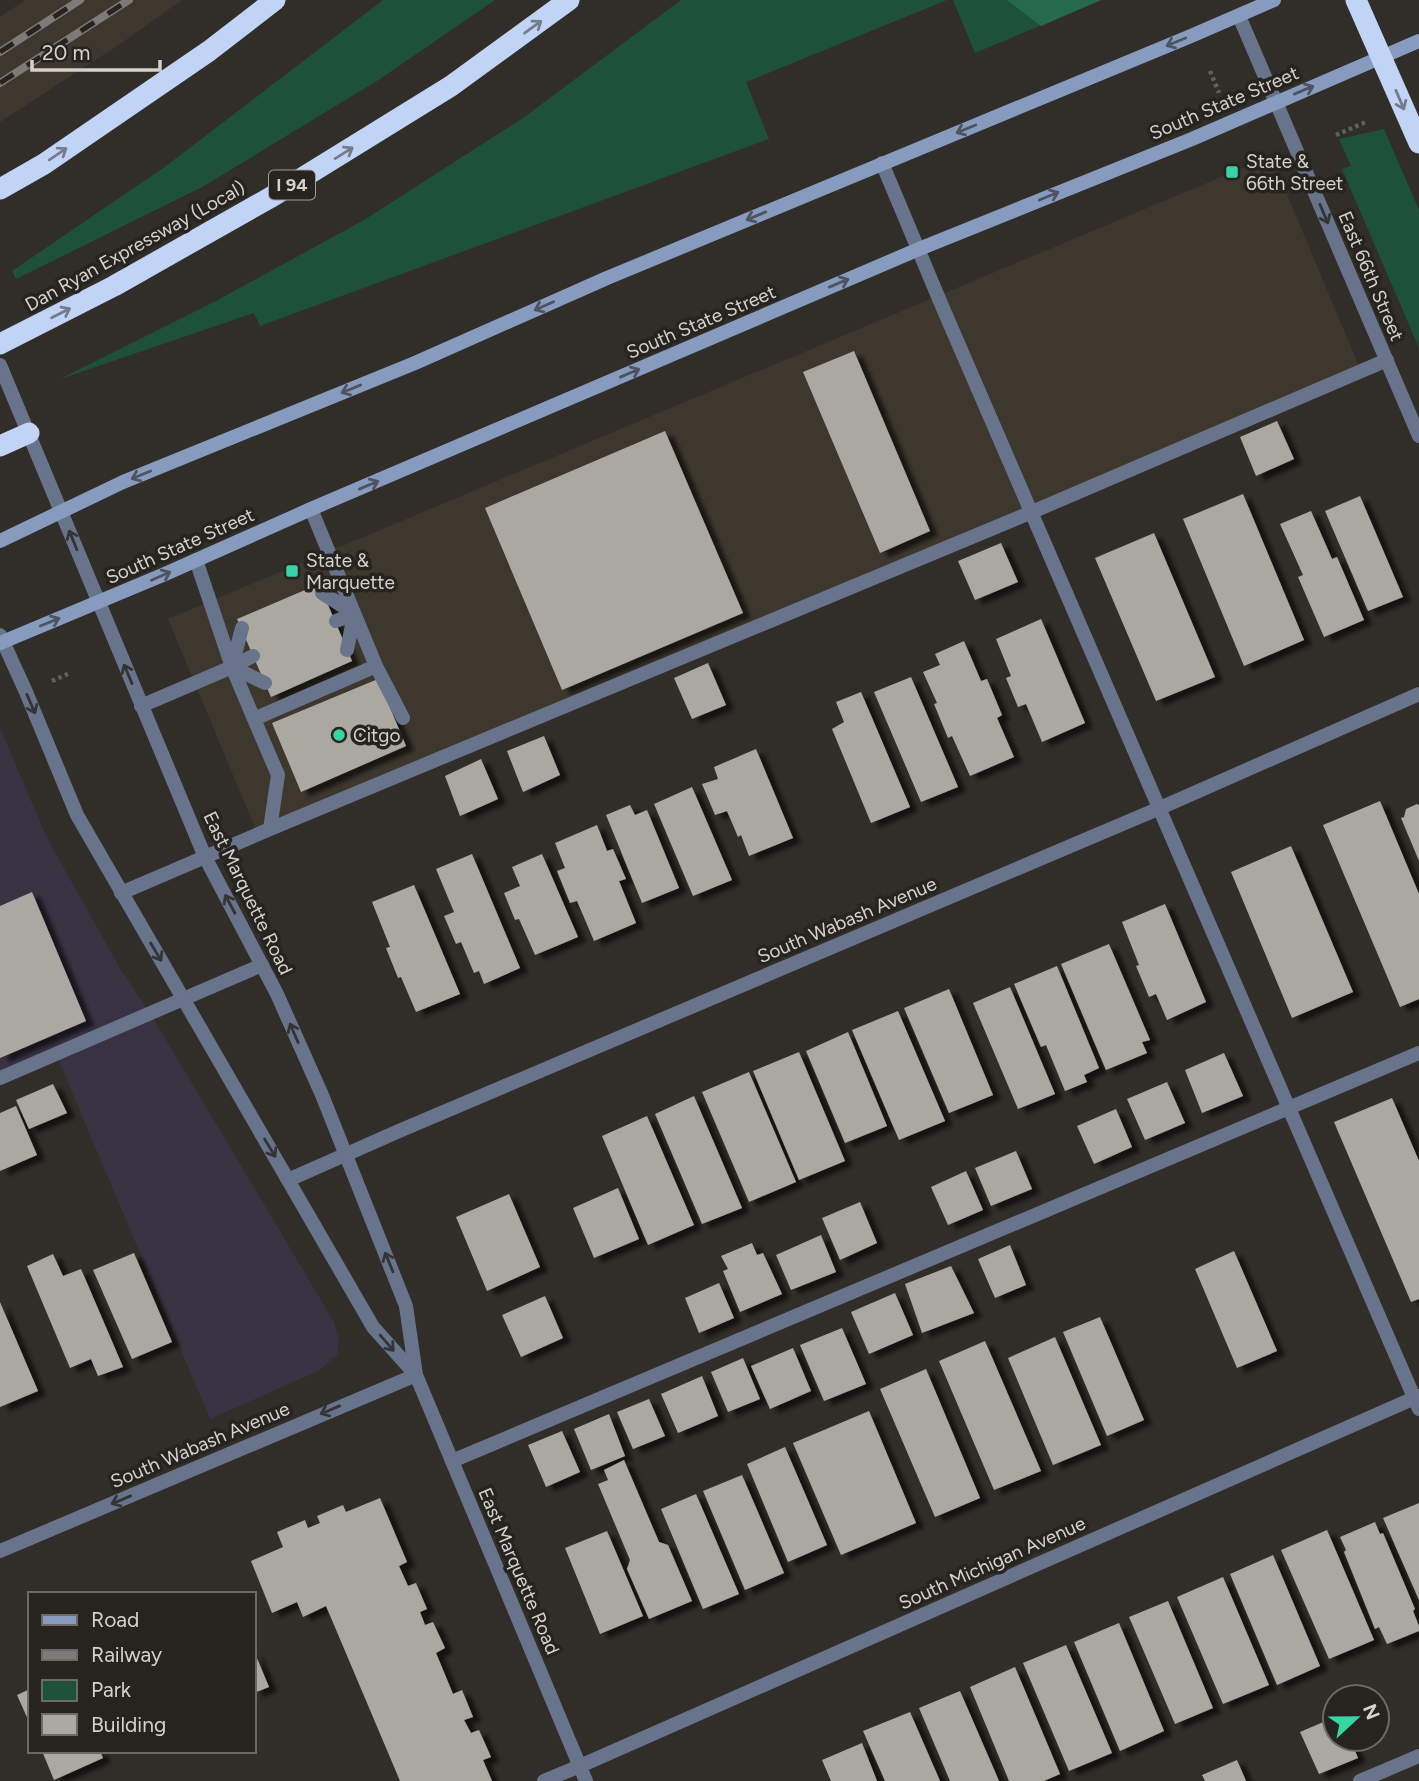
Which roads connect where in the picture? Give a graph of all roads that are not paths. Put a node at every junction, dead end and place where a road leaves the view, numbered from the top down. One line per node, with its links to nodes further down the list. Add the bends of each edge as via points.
1 (275, 0): 11 (highway, one-way to 1, via 209,51)
2 (569, 0): 13 (highway, Dan Ryan Expressway (Local) / I 94, one-way to 2, via 273,196 451,86)
3 (1274, 0): 5 (main road)
4 (1356, 0): 7 (highway)
5 (1239, 16): 8 (street, East 66th Street); 10 (main road, one-way to 10)
6 (1419, 41): 7 (main road, South State Street)
7 (1382, 57): 8 (main road, South State Street, one-way to 7); 9 (highway, one-way to 9)
8 (1276, 102): 12 (main road, South State Street, one-way to 8); 14 (street, East 66th Street, one-way to 14)
9 (1419, 143)
10 (883, 163): 12 (street); 20 (main road, one-way to 20)
11 (0, 189)
12 (919, 249): 19 (main road, South State Street, one-way to 12); 21 (street)
13 (0, 344)
14 (1387, 360): 17 (street, East 66th Street); 21 (street)
15 (0, 365): 16 (street, East Marquette Road)
16 (29, 433): 18 (highway); 20 (street, East Marquette Road)
17 (1419, 436)
18 (0, 446)
19 (311, 509): 23 (main road, South State Street); 26 (street)
20 (61, 511): 22 (main road); 25 (street, East Marquette Road, one-way to 20)
21 (1032, 512): 39 (street); 40 (street)
22 (0, 541)
23 (196, 560): 25 (main road, South State Street, one-way to 23); 33 (street)
24 (322, 593): 26 (street)
25 (98, 603): 29 (main road, South State Street, one-way to 25); 36 (street, East Marquette Road, one-way to 25)
26 (354, 614): 27 (street); 30 (street); 32 (street)
27 (336, 621)
28 (242, 628): 33 (street)
29 (1, 640): 42 (street, East Marquette Road, one-way to 42, via 77,815)
30 (347, 650)
31 (253, 656): 33 (street)
32 (376, 666): 37 (street); 38 (street)
33 (232, 667): 34 (street); 36 (street); 38 (street)
34 (265, 683)
35 (1419, 694): 39 (street, South Wabash Avenue)
36 (141, 706): 41 (street, East Marquette Road)
37 (402, 718)
38 (254, 719): 40 (street, via 278,775)
39 (1160, 808): 47 (street); 48 (street, South Wabash Avenue)
40 (270, 829): 41 (street)
41 (205, 857): 42 (street); 43 (street, East Marquette Road, one-way to 41)
42 (121, 893): 44 (street, East Marquette Road, one-way to 44)
43 (261, 965): 44 (street); 48 (street, East Marquette Road, one-way to 43)
44 (184, 999): 46 (street); 49 (street, East Marquette Road, one-way to 49)
45 (1419, 1053): 47 (street)
46 (0, 1078)
47 (1290, 1108): 51 (street); 52 (street)
48 (345, 1154): 49 (street, South Wabash Avenue); 50 (street, East Marquette Road, one-way to 48, via 406,1306)
49 (288, 1180): 50 (street, East Marquette Road, one-way to 50, via 373,1327)
50 (416, 1375): 52 (street, East Marquette Road); 53 (street, South Wabash Avenue, one-way to 53)
51 (1418, 1401): 55 (street, South Michigan Avenue)
52 (452, 1461): 55 (street, East Marquette Road)
53 (0, 1551)
54 (1419, 1756): 58 (street)
55 (580, 1766): 56 (street, South Michigan Avenue); 57 (street, East Marquette Road)
56 (544, 1781)
57 (586, 1781)
58 (1360, 1781)

